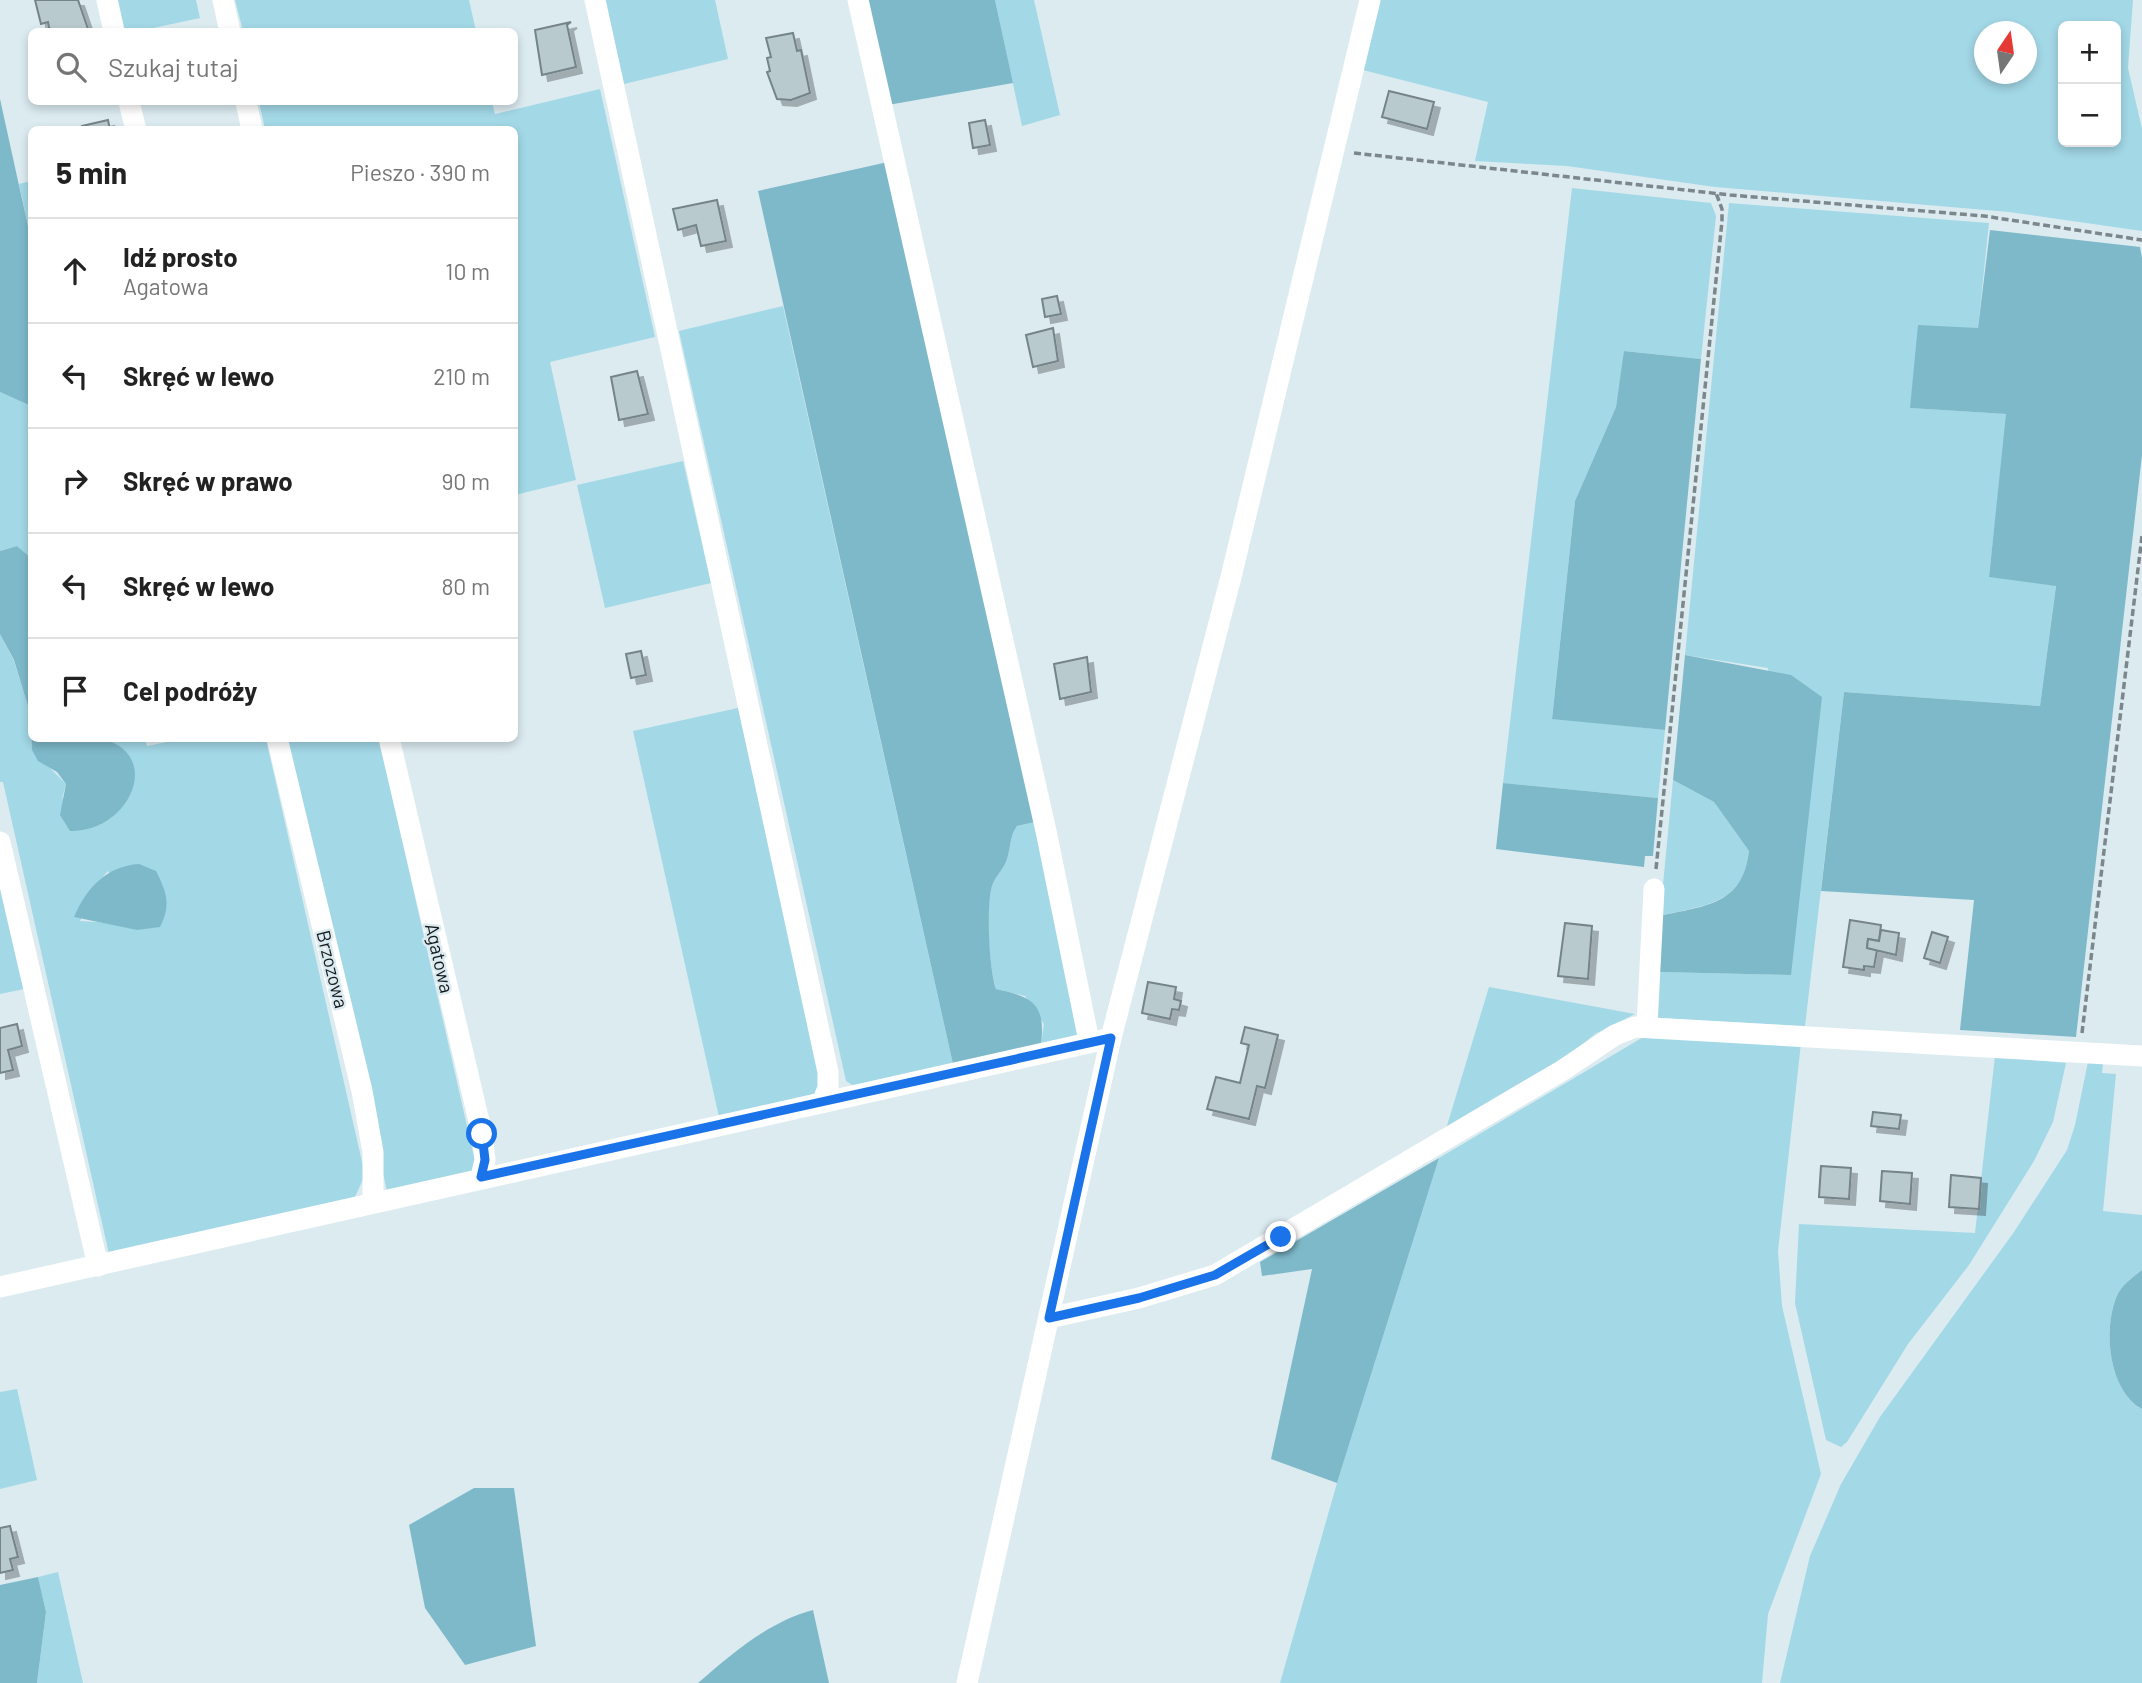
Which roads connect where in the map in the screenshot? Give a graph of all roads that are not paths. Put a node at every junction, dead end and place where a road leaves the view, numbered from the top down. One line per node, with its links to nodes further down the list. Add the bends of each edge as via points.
1 (107, 0): 6 (street)
2 (223, 0): 7 (street)
3 (595, 0): 20 (street, via 828,1072)
4 (858, 0): 18 (street, via 1046,831)
5 (1370, 0): 17 (street, via 1231,577)
6 (113, 28)
7 (229, 28)
8 (131, 105): 10 (street)
9 (247, 105): 11 (street)
10 (135, 126)
11 (251, 126)
12 (278, 742): 22 (street, Brzozowa, via 362,1091 373,1152)
13 (390, 742): 21 (street, Agatowa, via 482,1134 485,1160)
14 (0, 842): 23 (street)
15 (1654, 889): 16 (street)
16 (1647, 1026): 19 (street); 25 (street, via 1615,1035 1215,1275)
17 (1111, 1038): 18 (street); 25 (street)
18 (1089, 1041): 20 (street)
19 (2142, 1056)
20 (823, 1100): 21 (street)
21 (481, 1177): 22 (street)
22 (373, 1202): 23 (street)
23 (98, 1266): 24 (street)
24 (0, 1287)
25 (1049, 1318): 26 (street)
26 (967, 1683)

